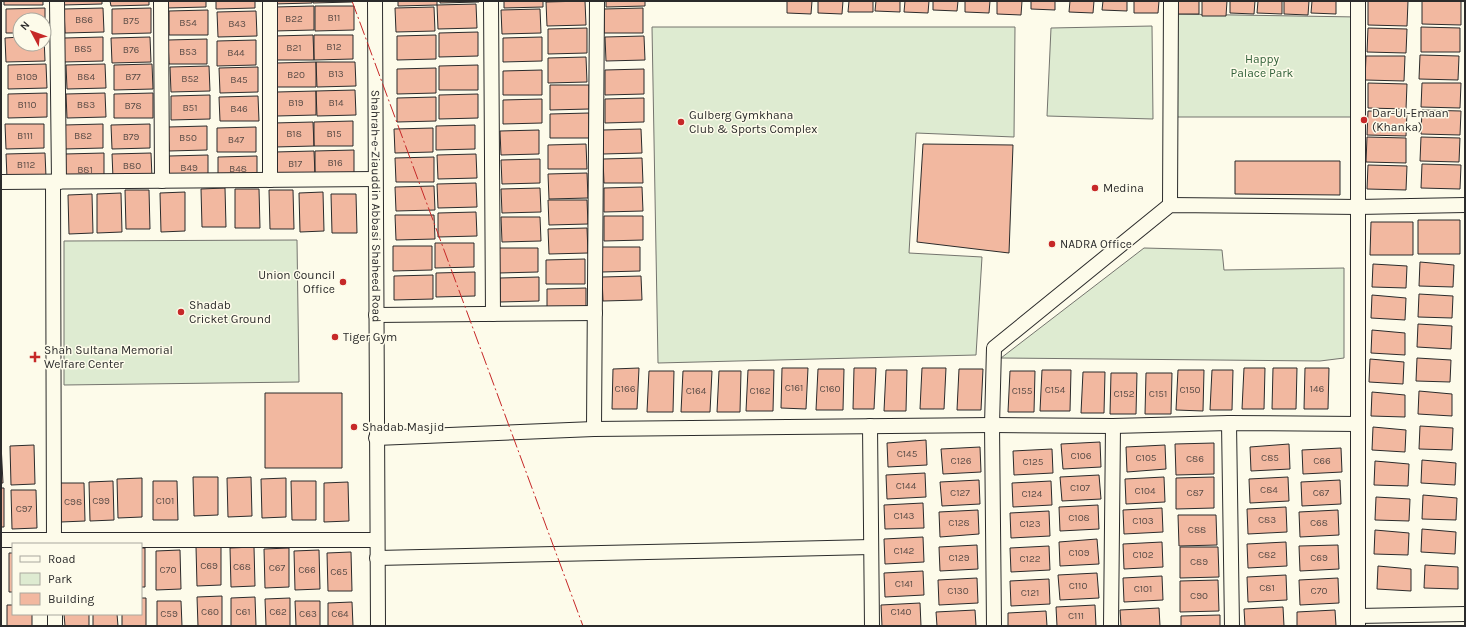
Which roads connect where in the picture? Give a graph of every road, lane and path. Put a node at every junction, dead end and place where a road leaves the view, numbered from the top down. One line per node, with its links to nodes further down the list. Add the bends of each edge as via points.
1 (57, 1): 13 (street)
2 (161, 1): 11 (street)
3 (270, 1): 10 (street)
4 (374, 1): 9 (street, Shahrah-e-Ziauddin Abbasi Shaheed Road)
5 (491, 1): 18 (street)
6 (597, 1): 17 (street)
7 (1171, 1): 14 (street)
8 (1358, 1): 16 (street)
9 (375, 179): 10 (street); 19 (street, Shahrah-e-Ziauddin Abbasi Shaheed Road)
10 (270, 180): 11 (street)
11 (162, 181): 13 (street)
12 (1, 182): 13 (street)
13 (56, 182): 29 (street)
14 (1170, 205): 16 (street); 22 (street, via 994,348)
15 (1465, 205): 16 (street)
16 (1358, 207): 21 (street)
17 (595, 313): 18 (street); 25 (street)
18 (493, 314): 19 (street)
19 (376, 315): 26 (street, Shahrah-e-Ziauddin Abbasi Shaheed Road)
20 (1229, 423): 21 (street); 24 (street); 40 (street)
21 (1358, 424): 34 (street)
22 (992, 425): 23 (street); 24 (street); 38 (street)
23 (870, 426): 25 (street); 30 (street)
24 (1113, 426): 39 (street)
25 (594, 429): 26 (street)
26 (376, 438): 28 (street, Shahrah-e-Ziauddin Abbasi Shaheed Road)
27 (1, 540): 29 (street)
28 (377, 540): 29 (street); 31 (street, Shahrah-e-Ziauddin Abbasi Shaheed Road)
29 (54, 542)
30 (871, 547): 31 (street); 37 (street)
31 (377, 558): 36 (street, Shahrah-e-Ziauddin Abbasi Shaheed Road)
32 (1465, 614): 34 (street)
33 (55, 615): 35 (street)
34 (1358, 621)
35 (55, 626)
36 (378, 626)
37 (872, 626)
38 (994, 626)
39 (1111, 626)
40 (1232, 626)

